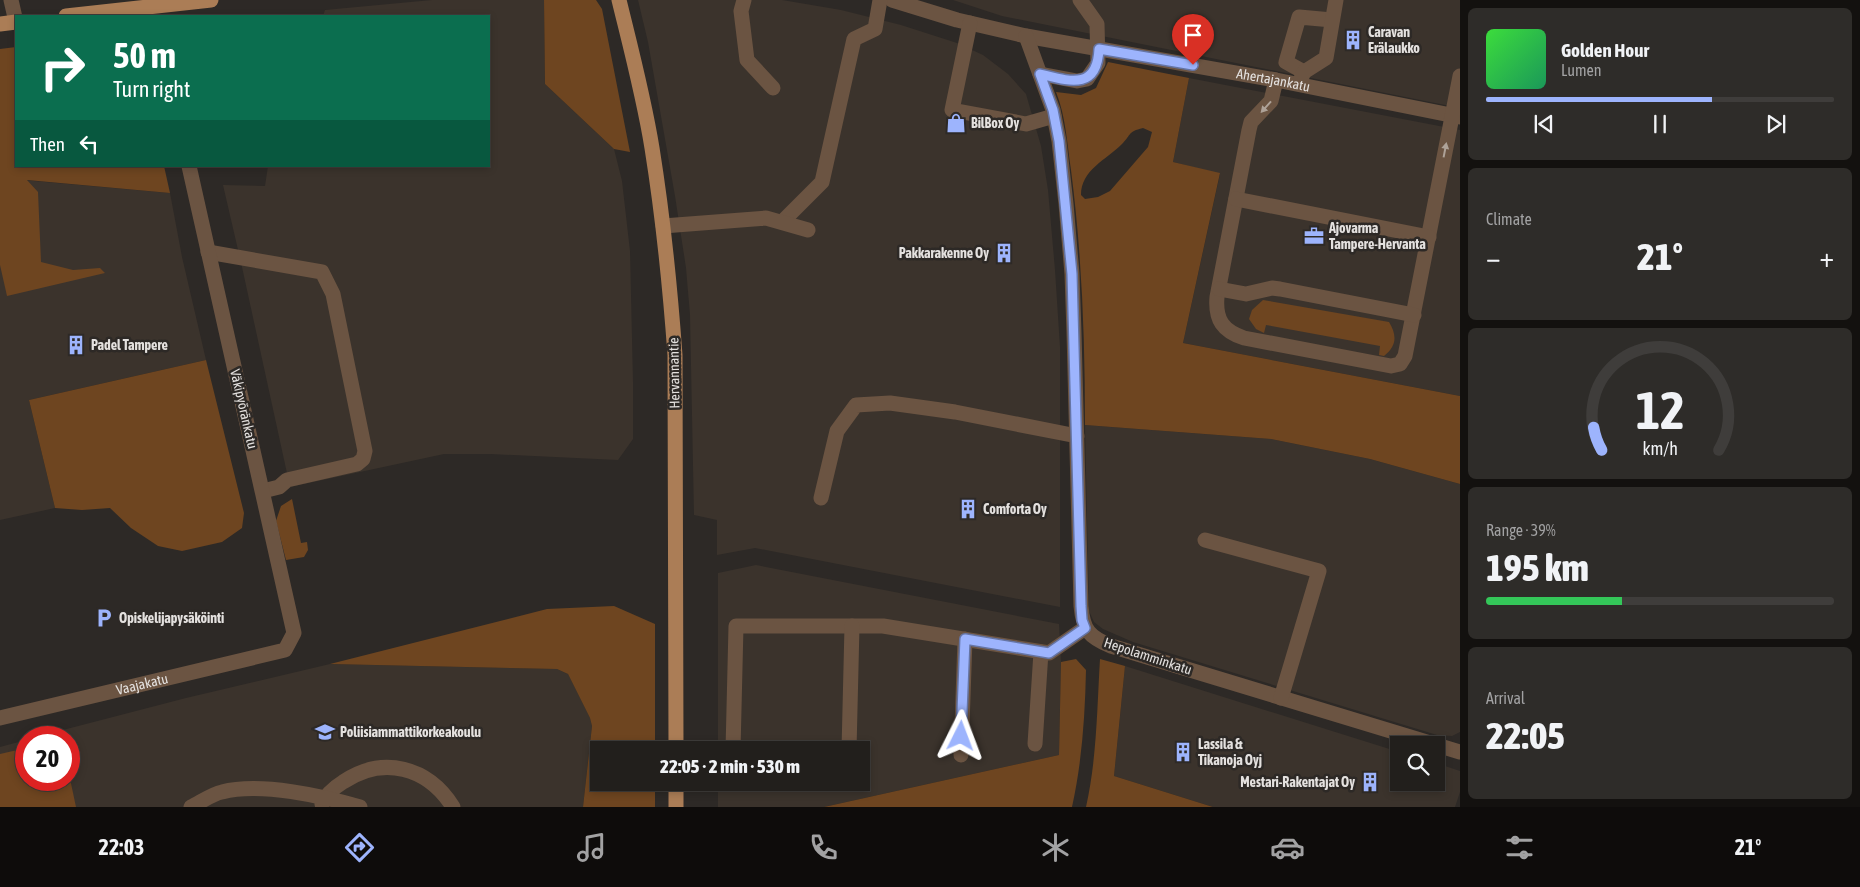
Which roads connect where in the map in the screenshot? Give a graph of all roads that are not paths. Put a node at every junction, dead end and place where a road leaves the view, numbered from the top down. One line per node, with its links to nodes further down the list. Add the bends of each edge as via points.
1 (11, 0): 12 (street)
2 (210, 0): 10 (main road)
3 (619, 0): 29 (main road, Hervannantie, via 652,147)
4 (744, 0): 23 (street, via 741,11 747,60)
5 (880, 0): 28 (street, via 875,29 854,39 822,182)
6 (892, 0): 15 (street)
7 (1080, 0): 18 (street, via 1097,24)
8 (1336, 0): 13 (street)
9 (136, 4): 10 (main road); 11 (main road)
10 (154, 11)
11 (72, 15)
12 (15, 18)
13 (1332, 20): 21 (street, via 1326,58); 21 (street, via 1299,17 1286,62)
14 (15, 22): 16 (main road)
15 (970, 23): 17 (street); 24 (street, via 952,110 1026,124)
16 (0, 24)
17 (1026, 36): 18 (street, Ahertajankatu); 19 (street)
18 (1099, 49): 19 (street, via 1098,63 1086,79 1077,81); 22 (street, Ahertajankatu)
19 (1040, 74): 24 (street)
20 (1460, 76): 25 (street)
21 (1301, 78): 22 (street, Ahertajankatu); 25 (street, Ahertajankatu)
22 (1276, 80): 27 (street, one-way to 27, via 1271,101 1251,122)
23 (773, 88)
24 (1054, 116): 35 (street, via 1071,266)
25 (1456, 116): 31 (street, one-way to 25)
26 (189, 167): 32 (street, Väkipyöränkatu)
27 (1236, 200): 31 (street); 33 (street)
28 (782, 222): 29 (street, via 766,218); 30 (street)
29 (663, 226): 46 (main road, Hervannantie, via 675,355)
30 (808, 230)
31 (1429, 237): 34 (street)
32 (208, 252): 36 (street, Väkipyöränkatu); 36 (street, via 322,272 333,294 365,452 363,459 357,464 287,480 279,487)
33 (1219, 289): 34 (street, via 1246,294 1280,289); 34 (street, via 1217,314 1227,329 1235,334 1391,366 1403,361)
34 (1414, 314)
35 (1077, 436): 37 (street, via 899,404 856,405 837,431); 40 (street, via 1081,606)
36 (263, 491): 42 (street, Väkipyöränkatu, via 294,633)
37 (821, 498)
38 (1205, 540): 44 (street, via 1319,571)
39 (852, 626): 41 (street, via 883,626); 47 (street, via 736,626); 48 (street)
40 (1085, 628): 43 (street, via 1049,653); 44 (street, Hepolamminkatu, via 1098,641 1111,646)
41 (965, 639): 43 (street); 51 (street)
42 (285, 650): 45 (street, Vaajakatu)
43 (1042, 652): 49 (street)
44 (1281, 698): 50 (street, Hepolamminkatu)
45 (0, 718)
46 (676, 741)
47 (733, 741)
48 (849, 741)
49 (1035, 744)
50 (1460, 752)
51 (961, 756)
52 (676, 791): 58 (main road)
53 (323, 803): 54 (street, via 289,792 246,788 220,792); 55 (street); 56 (street); 57 (street, via 351,776 385,768 417,773 438,788)
54 (191, 807)
55 (301, 807)
56 (360, 807)
57 (453, 807)
58 (676, 807)

